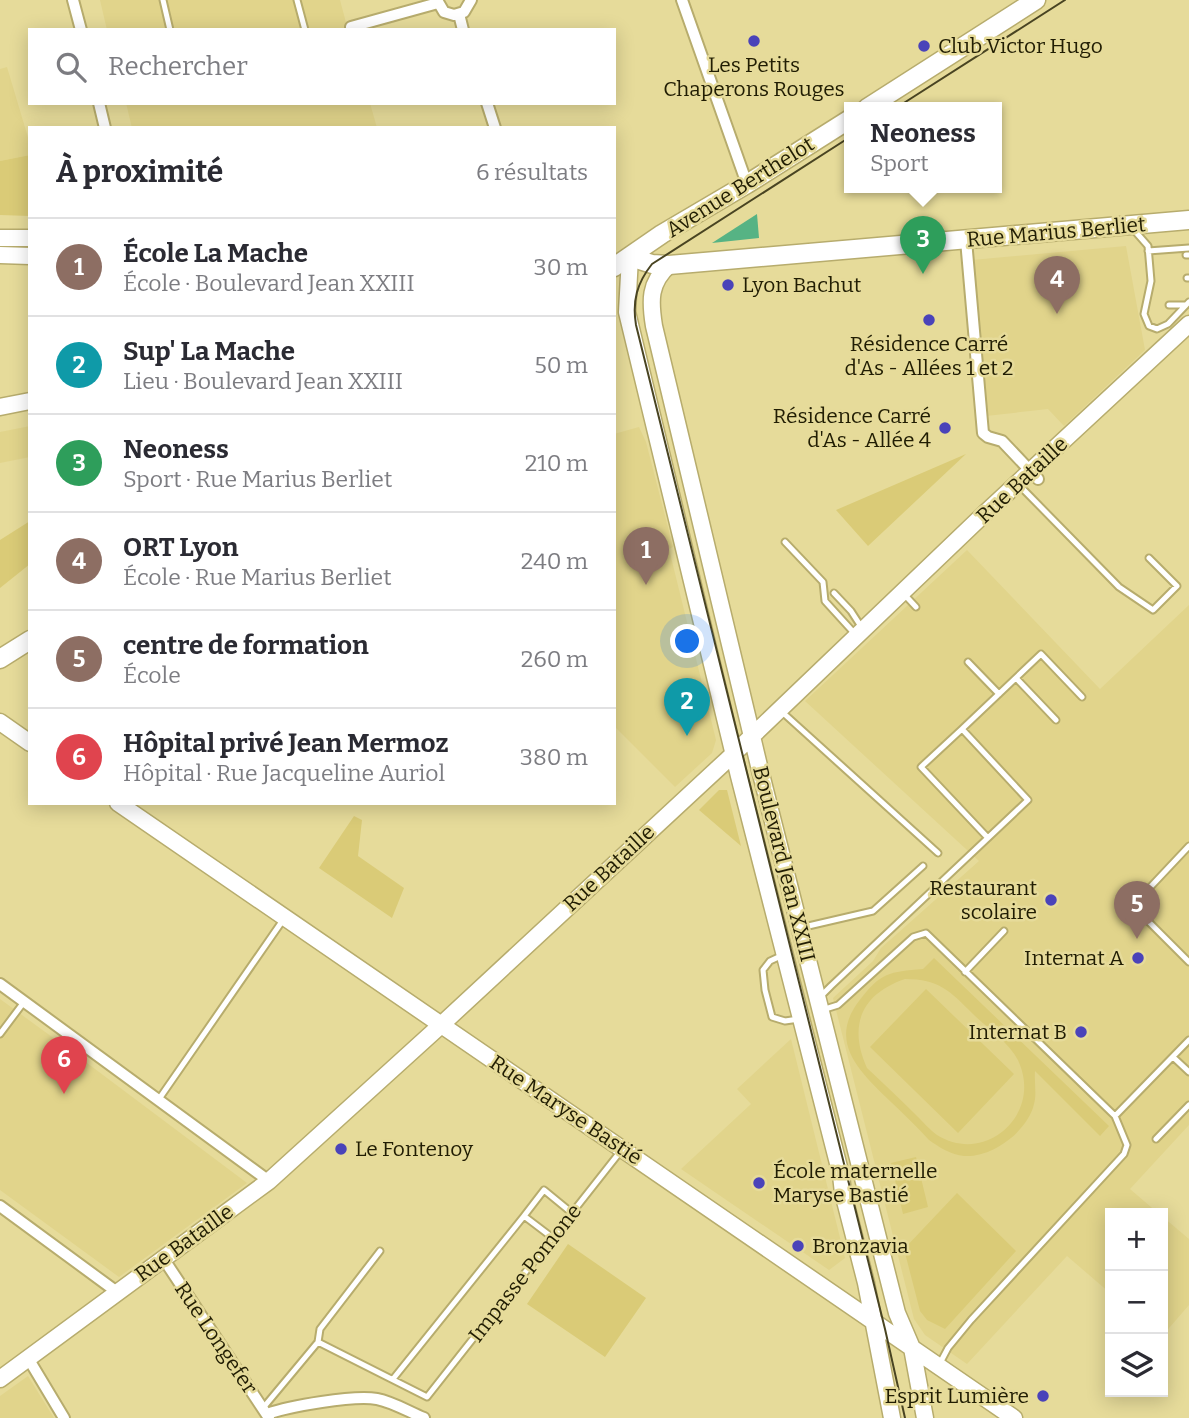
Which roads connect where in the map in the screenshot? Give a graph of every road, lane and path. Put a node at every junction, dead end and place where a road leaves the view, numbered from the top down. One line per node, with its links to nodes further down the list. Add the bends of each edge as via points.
1 (73, 0): 10 (street)
2 (163, 0): 11 (lane)
3 (297, 0): 12 (lane)
4 (471, 0): 8 (street)
5 (682, 0): 20 (street)
6 (1036, 0): 14 (main road)
7 (438, 2): 8 (street, via 449,14); 9 (street)
8 (459, 14): 13 (street)
9 (351, 27)
10 (80, 28)
11 (170, 28)
12 (304, 28)
13 (462, 28)
14 (876, 102)
15 (101, 105): 18 (street)
16 (488, 105): 19 (street)
17 (844, 122): 20 (main road, Avenue Berthelot)
18 (105, 126)
19 (494, 126)
20 (747, 184): 30 (main road, Avenue Berthelot)
21 (1189, 220): 22 (main road, Rue Marius Berliet)
22 (1129, 225): 25 (main road, Rue Marius Berliet); 29 (lane)
23 (0, 237): 24 (street)
24 (28, 238)
25 (966, 240): 31 (main road, Rue Marius Berliet); 42 (street, via 983,433 1002,441)
26 (1189, 248): 29 (lane)
27 (0, 255): 28 (street)
28 (28, 256)
29 (1151, 256): 33 (lane, via 1154,281)
30 (620, 257): 31 (main road, Rue Marius Berliet); 37 (street, Boulevard Jean XXIII); 38 (street, Boulevard Jean XXIII)
31 (669, 265): 37 (street, Boulevard Jean XXIII, via 653,286)
32 (616, 300): 38 (street, Boulevard Jean XXIII)
33 (1146, 304): 34 (lane); 35 (lane, via 1146,320 1157,329)
34 (1156, 304)
35 (1187, 304): 36 (lane)
36 (1169, 305)
37 (651, 308): 62 (street, Boulevard Jean XXIII)
38 (627, 312): 64 (street, Boulevard Jean XXIII)
39 (1189, 324): 42 (street, Rue Bataille)
40 (28, 401): 41 (street)
41 (0, 407)
42 (1035, 475): 43 (street, Rue Bataille)
43 (1018, 483): 45 (lane, via 1119,587 1153,610 1177,586); 47 (street, Rue Bataille)
44 (785, 542): 49 (lane, via 823,582 825,601)
45 (1149, 558)
46 (834, 593): 49 (lane, via 851,611)
47 (903, 593): 48 (lane); 49 (street, Rue Bataille)
48 (916, 607)
49 (861, 633): 58 (street, Rue Bataille)
50 (28, 641): 52 (main road)
51 (28, 652): 54 (main road)
52 (0, 659)
53 (968, 662): 56 (lane)
54 (0, 670)
55 (1016, 678): 56 (lane); 57 (lane, via 1041,654); 59 (lane)
56 (999, 694): 61 (lane)
57 (1082, 697)
58 (779, 708): 62 (street, Rue Bataille); 68 (lane)
59 (1056, 720)
60 (0, 722): 63 (street)
61 (962, 729): 66 (lane, via 1028,800); 66 (lane, via 921,767)
62 (751, 735): 64 (street, Rue Bataille); 71 (street, Boulevard Jean XXIII)
63 (28, 742)
64 (734, 752): 73 (street, Boulevard Jean XXIII); 80 (street, Rue Bataille)
65 (121, 805): 70 (street, Rue Maryse Bastié)
66 (988, 838): 78 (lane)
67 (1189, 846): 74 (lane, via 1141,897 1136,909)
68 (938, 853)
69 (923, 866): 71 (lane, via 873,911)
70 (285, 918): 80 (street, Rue Maryse Bastié); 85 (lane)
71 (801, 927): 78 (street, Boulevard Jean XXIII)
72 (1004, 932): 75 (lane)
73 (786, 954): 79 (street, Boulevard Jean XXIII); 79 (lane, via 763,970 765,990 772,1017 785,1021)
74 (1189, 961)
75 (965, 972): 78 (lane, via 926,933 913,937 838,1005); 87 (lane)
76 (0, 984): 77 (street)
77 (24, 1002): 81 (lane); 85 (street)
78 (820, 1004): 100 (street, Boulevard Jean XXIII, via 897,1313)
79 (802, 1018): 98 (street, Boulevard Jean XXIII)
80 (441, 1025): 89 (street, Rue Maryse Bastié); 90 (street, Rue Bataille)
81 (0, 1034)
82 (1189, 1040): 83 (lane)
83 (1173, 1057): 84 (lane); 87 (lane)
84 (1189, 1072)
85 (158, 1100): 90 (street)
86 (1189, 1105): 88 (lane)
87 (1115, 1116): 102 (lane, via 1127,1145 1124,1154 971,1320)
88 (1156, 1139)
89 (622, 1149): 92 (lane, Impasse Pomone); 98 (street, Rue Maryse Bastié)
90 (268, 1181): 96 (street, Rue Bataille)
91 (0, 1206): 97 (street)
92 (572, 1213): 93 (lane, via 544,1190); 94 (lane, Impasse Pomone)
93 (524, 1216): 94 (lane); 104 (lane)
94 (553, 1237): 104 (lane, Impasse Pomone, via 427,1397)
95 (380, 1251): 99 (lane, via 320,1329)
96 (163, 1258): 97 (street, Rue Bataille); 105 (street, Rue Longefer)
97 (117, 1292): 101 (street, Rue Bataille)
98 (873, 1320): 100 (street, Rue Maryse Bastié); 108 (street, Boulevard Jean XXIII)
99 (318, 1342): 104 (lane); 105 (lane)
100 (912, 1348): 102 (street, Rue Maryse Bastié); 109 (street, Boulevard Jean XXIII)
101 (28, 1358): 103 (street, Rue Bataille); 106 (street)
102 (938, 1366): 110 (street, Rue Maryse Bastié)
103 (0, 1379)
104 (393, 1380)
105 (266, 1413): 107 (street, via 376,1399)
106 (64, 1418)
107 (424, 1418)
108 (892, 1418)
109 (925, 1418)
110 (1014, 1418)

